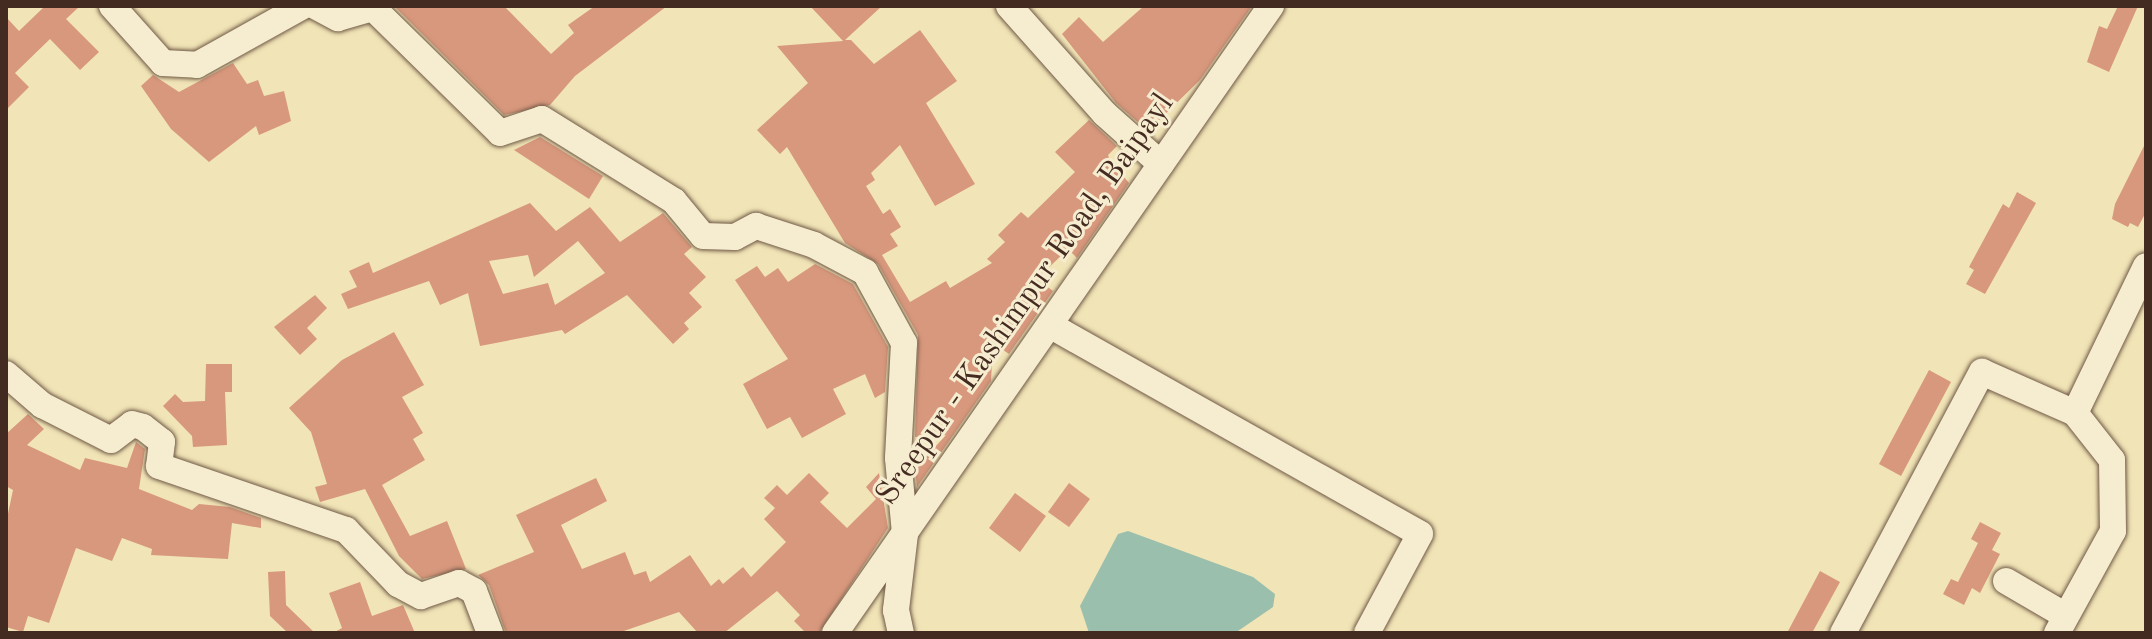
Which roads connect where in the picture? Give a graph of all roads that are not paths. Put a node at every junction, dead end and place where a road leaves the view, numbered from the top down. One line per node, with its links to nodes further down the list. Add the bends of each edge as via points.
1 (112, 6): 2 (street, via 163,63 197,65)
2 (303, 6)
3 (315, 6): 11 (street, via 338,18 373,8 500,133 542,119 674,201 703,236 735,237 756,226 814,245 865,272 904,343 898,458)
4 (1009, 6): 6 (street, via 1105,114)
5 (1271, 6): 6 (street, Sreepur - Kashimpur Road, Baipayl)
6 (1161, 164): 8 (street, Sreepur - Kashimpur Road, Baipayl)
7 (2146, 266): 10 (street)
8 (1053, 327): 11 (street, Sreepur - Kashimpur Road, Baipayl); 17 (street, via 1420,534)
9 (6, 374): 14 (street, via 42,405 111,440 132,424 143,427 162,442 159,466 346,530 398,584 421,596 459,583 474,591)
10 (2075, 413): 13 (street, via 2112,460 2113,531); 18 (street, via 1982,372)
11 (905, 534): 15 (street, Sreepur - Kashimpur Road, Baipayl); 16 (street, via 896,610)
12 (2006, 581): 13 (street)
13 (2061, 625)
14 (490, 633)
15 (835, 633)
16 (901, 633)
17 (1367, 633)
18 (1843, 633)

